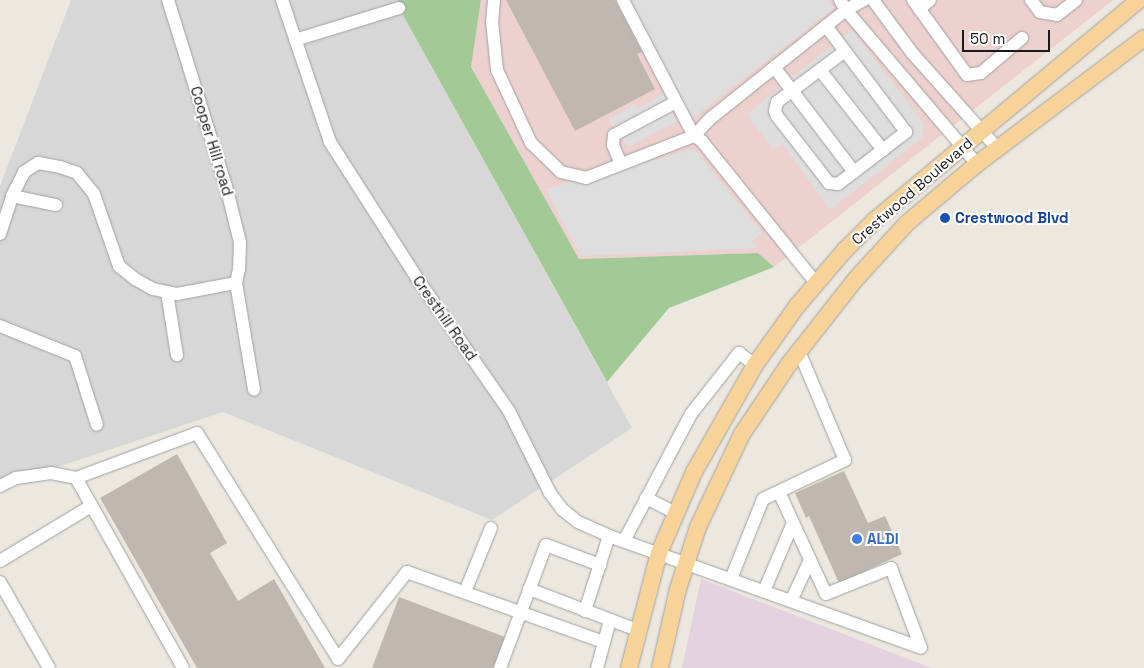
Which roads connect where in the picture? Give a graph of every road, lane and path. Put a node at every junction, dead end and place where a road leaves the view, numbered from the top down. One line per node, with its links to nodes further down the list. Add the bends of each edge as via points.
1 (168, 0): 34 (street, Cooper Hill road, via 226,186 240,242)
2 (282, 0): 17 (street, Cresthill Road)
3 (494, 0): 28 (street, via 492,21 497,70 531,143 561,172 586,178)
4 (623, 0): 22 (street)
5 (864, 0): 12 (street)
6 (873, 0): 23 (street, via 913,54)
7 (930, 0): 11 (street)
8 (1031, 0): 9 (street, via 1040,12 1057,15)
9 (1076, 0)
10 (1139, 0): 23 (main road, Crestwood Boulevard)
11 (916, 4): 15 (street, via 967,75 980,73)
12 (843, 5): 14 (street); 25 (street)
13 (399, 8): 17 (street)
14 (826, 26): 18 (street); 19 (street)
15 (1022, 38)
16 (1144, 38): 26 (main road, Crestwood Boulevard)
17 (295, 40): 52 (street, Cresthill Road, via 330,142 419,281 510,411 550,493 562,510 578,522)
18 (845, 51): 20 (street); 27 (street, via 906,132)
19 (774, 67): 21 (street); 24 (street, via 711,118)
20 (820, 70): 21 (street); 27 (street)
21 (792, 90): 30 (street); 30 (street, via 777,102 777,116 831,184 838,184)
22 (676, 102): 24 (street); 28 (street, via 614,135 613,145)
23 (981, 131): 25 (main road, Crestwood Boulevard); 26 (street)
24 (694, 136): 28 (street); 35 (street, via 702,141)
25 (964, 146): 29 (street); 35 (main road, Crestwood Boulevard, via 875,220)
26 (997, 148): 29 (main road, Crestwood Boulevard)
27 (883, 150): 30 (street)
28 (621, 164)
29 (977, 164): 38 (main road, Crestwood Boulevard, via 925,206 880,250)
30 (854, 172)
31 (12, 196): 32 (street); 33 (street); 36 (street, via 24,172 38,163 78,173 94,194 119,266 152,289)
32 (56, 205)
33 (0, 234)
34 (236, 283): 36 (street, via 177,294); 42 (street, Cooper Hill road)
35 (816, 283): 40 (main road, Crestwood Boulevard)
36 (167, 292): 39 (street)
37 (0, 326): 43 (street, via 75,356)
38 (799, 351): 41 (main road, Crestwood Boulevard); 46 (street, via 845,460)
39 (177, 355)
40 (755, 364): 41 (main road); 47 (street, via 738,353 690,414); 49 (main road, Crestwood Boulevard, via 715,431)
41 (777, 381): 57 (main road, Crestwood Boulevard, via 728,460)
42 (254, 388)
43 (97, 425)
44 (76, 478): 45 (street, via 51,472 16,478); 48 (street); 63 (street, via 197,433 338,659 407,572)
45 (0, 486)
46 (778, 492): 50 (street); 59 (street, via 763,499)
47 (646, 498): 49 (street); 53 (street)
48 (91, 506): 56 (street); 71 (street)
49 (676, 513): 54 (main road, Crestwood Boulevard)
50 (793, 523): 55 (street); 62 (street)
51 (491, 528): 63 (street)
52 (609, 536): 53 (street, Cresthill Road); 58 (street)
53 (624, 541): 54 (street, Cresthill Road)
54 (659, 553): 57 (street, Cresthill Road); 68 (main road, Crestwood Boulevard)
55 (810, 560): 64 (street); 64 (street, Cresthill Road, via 826,594 891,568 921,648)
56 (0, 561)
57 (685, 563): 59 (street, Cresthill Road); 75 (main road, Crestwood Boulevard)
58 (600, 565): 61 (street, via 546,545); 65 (street)
59 (731, 579): 62 (street, Cresthill Road)
60 (0, 582): 70 (street)
61 (529, 589): 65 (street); 66 (street)
62 (764, 591): 64 (street, Cresthill Road)
63 (465, 592): 66 (street)
64 (791, 601)
65 (585, 611): 67 (street)
66 (521, 612): 69 (street); 72 (street)
67 (610, 620): 68 (street); 69 (street)
68 (637, 630): 74 (main road, Crestwood Boulevard)
69 (604, 642): 73 (street)
70 (49, 668)
71 (183, 668)
72 (500, 668)
73 (597, 668)
74 (629, 668)
75 (660, 668)

